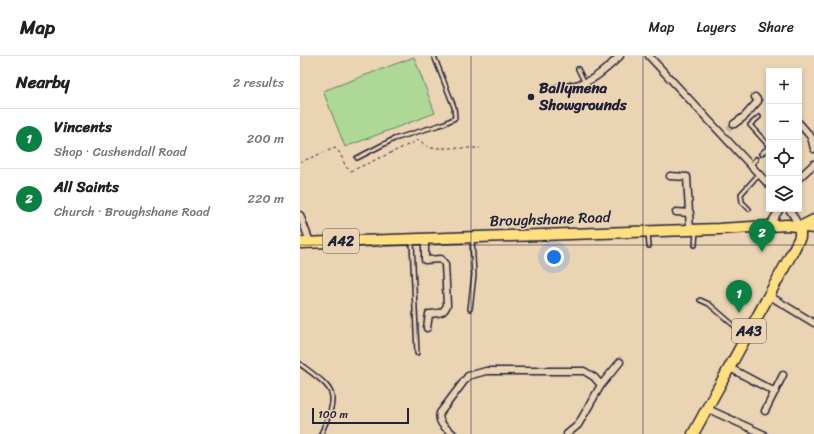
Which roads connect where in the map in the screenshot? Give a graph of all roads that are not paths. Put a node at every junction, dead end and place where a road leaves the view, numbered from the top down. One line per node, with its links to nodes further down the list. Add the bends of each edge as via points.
1 (434, 56): 17 (lane, via 454,107 455,118 394,139)
2 (620, 56): 5 (street, via 600,75)
3 (653, 57): 12 (street)
4 (578, 69): 5 (lane)
5 (585, 83): 6 (street)
6 (552, 89)
7 (755, 98): 9 (street, via 758,101)
8 (759, 118): 13 (lane, via 750,125)
9 (734, 124)
10 (802, 126): 14 (street, via 811,137)
11 (728, 129): 12 (street)
12 (723, 134): 20 (street)
13 (766, 144)
14 (814, 149)
15 (766, 150): 16 (lane)
16 (761, 154)
17 (357, 158)
18 (756, 159): 20 (lane)
19 (814, 164): 23 (street)
20 (750, 165): 21 (street)
21 (759, 174): 24 (street); 25 (lane, via 741,194 740,199)
22 (670, 176): 29 (street, via 688,177)
23 (801, 176)
24 (766, 182)
25 (749, 210)
26 (676, 212): 29 (street)
27 (778, 212): 32 (street)
28 (790, 212): 33 (street)
29 (690, 213): 35 (street)
30 (300, 215): 40 (street)
31 (814, 220): 33 (main road)
32 (769, 226): 33 (main road, Broughshane Road / A42); 35 (main road, Broughshane Road / A42)
33 (800, 227): 34 (main road, Broughshane Road / A42); 43 (main road, A43, via 800,237)
34 (814, 228)
35 (693, 230): 36 (main road, Broughshane Road / A42); 41 (lane)
36 (648, 231): 37 (main road, Broughshane Road / A42); 42 (lane)
37 (472, 237): 39 (main road, Broughshane Road / A42); 45 (lane, via 474,275)
38 (412, 238): 39 (main road, Broughshane Road / A42); 40 (main road, Broughshane Road / A42); 49 (lane)
39 (425, 238): 47 (street, via 425,260 441,260 445,264 447,305 441,313 430,314)
40 (305, 243)
41 (695, 245)
42 (649, 246)
43 (768, 295): 46 (street); 48 (main road, A43)
44 (700, 300): 48 (lane, via 709,304)
45 (470, 309)
46 (814, 323)
47 (427, 328)
48 (746, 336): 52 (main road, A43)
49 (417, 353)
50 (620, 362): 54 (street)
51 (300, 364): 58 (lane, via 322,380 332,394 332,409)
52 (730, 368): 55 (street); 56 (main road, A43)
53 (784, 375): 55 (street)
54 (601, 385): 59 (street, via 584,371 476,373 468,376 440,413 439,420); 60 (street, via 578,425)
55 (775, 392): 57 (street)
56 (708, 409): 61 (main road, A43); 62 (street)
57 (765, 411)
58 (320, 434)
59 (453, 434)
60 (567, 434)
61 (693, 434)
62 (763, 434)

